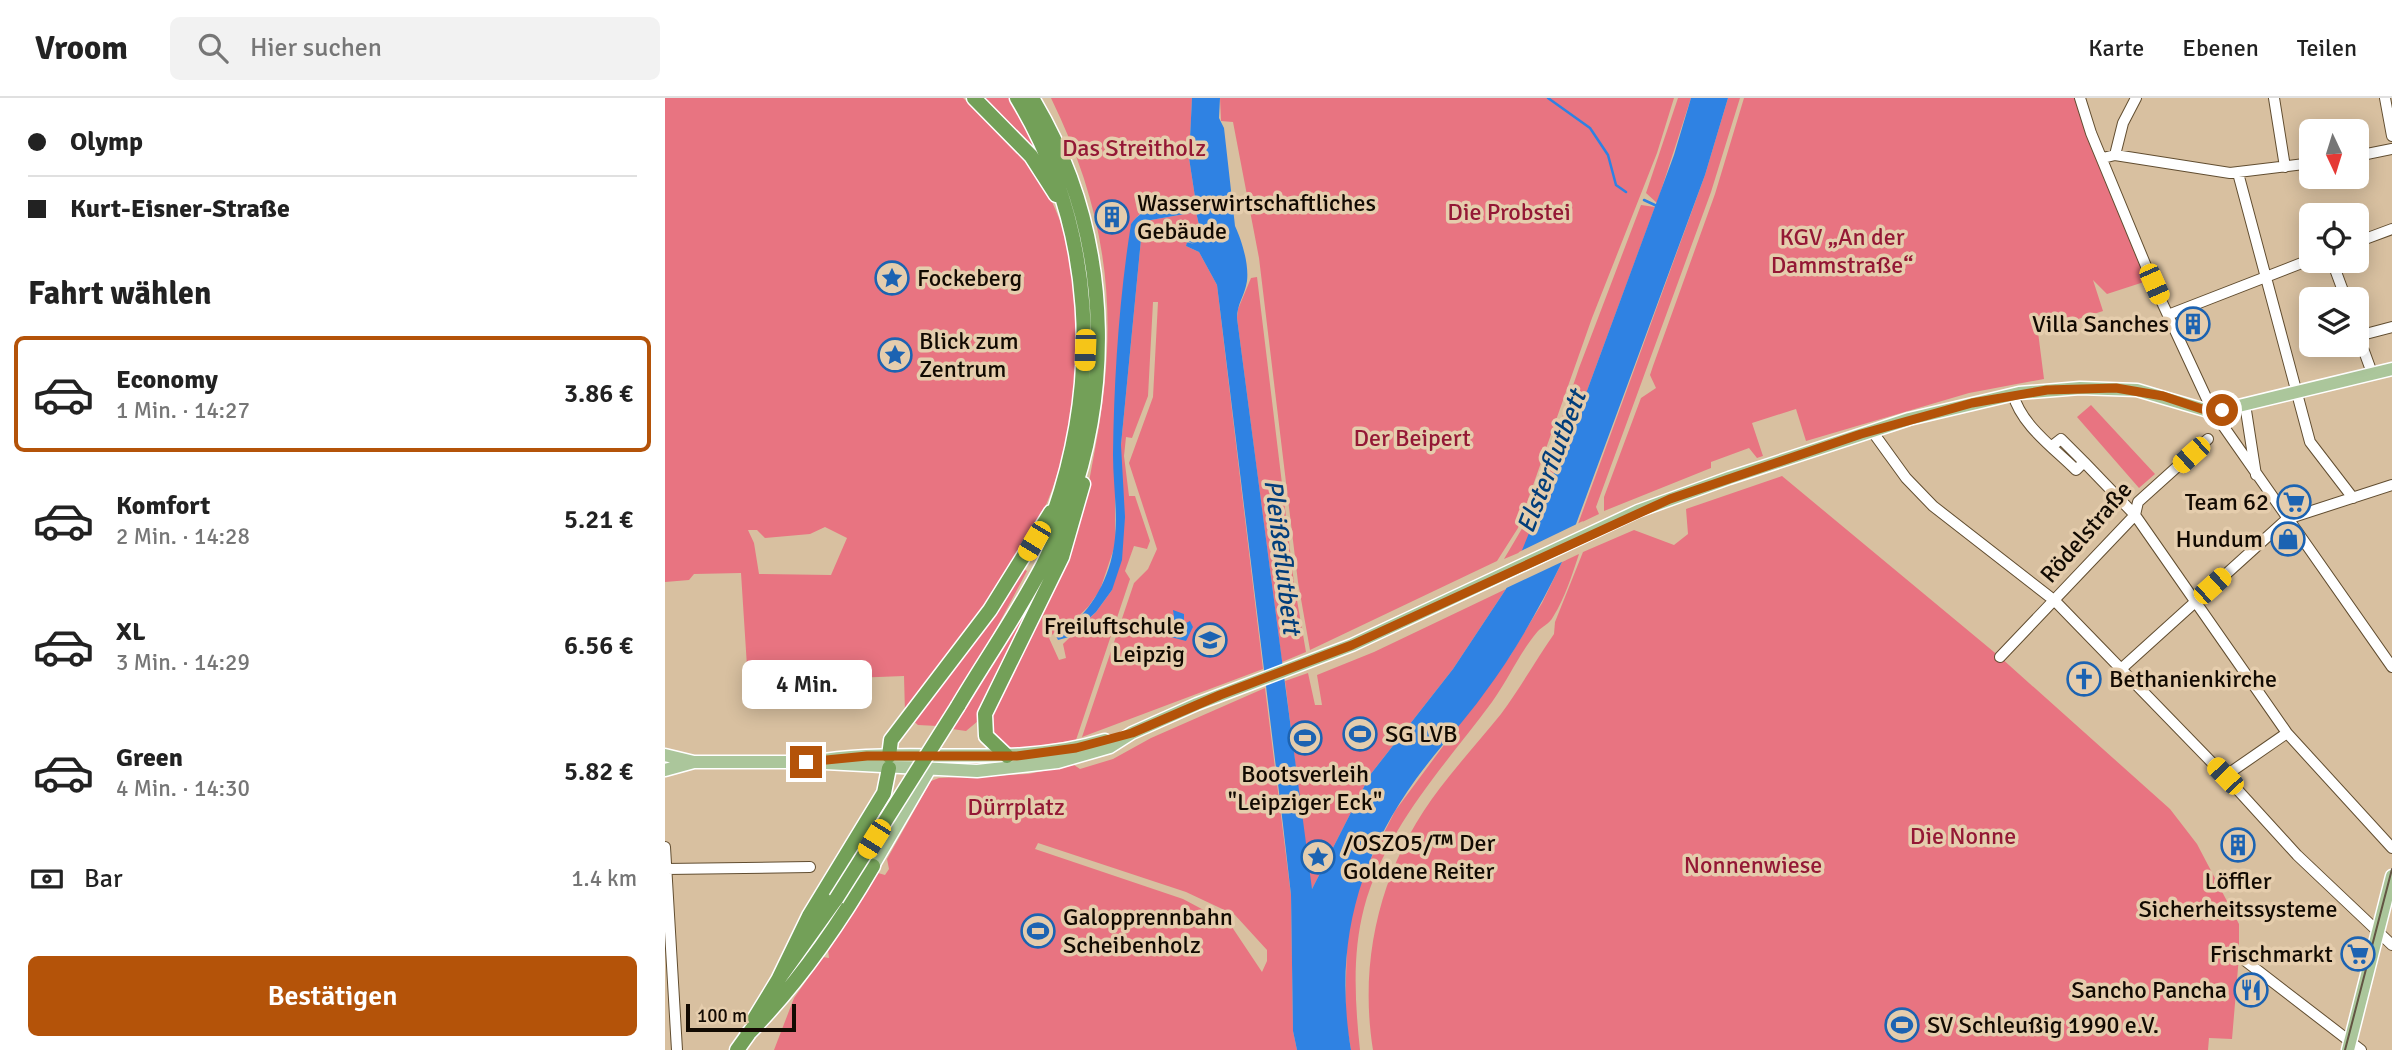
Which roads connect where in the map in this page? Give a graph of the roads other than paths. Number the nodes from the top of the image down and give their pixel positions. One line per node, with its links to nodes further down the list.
1 (974, 98): 16 (highway)
2 (1017, 98): 16 (highway)
3 (1035, 98): 32 (highway)
4 (2080, 98): 12 (street)
5 (2136, 98): 11 (street)
6 (2274, 98): 14 (street)
7 (2385, 98): 8 (street)
8 (2392, 136)
9 (2392, 149): 10 (street)
10 (2369, 154)
11 (2115, 155): 12 (street); 15 (street)
12 (2103, 158): 21 (street)
13 (2299, 165): 14 (street)
14 (2285, 167): 15 (street)
15 (2238, 173): 20 (street)
16 (1070, 219): 36 (highway)
17 (2392, 229): 18 (street)
18 (2369, 238)
19 (2299, 265): 20 (street)
20 (2265, 277): 21 (street); 27 (street)
21 (2168, 315): 30 (street)
22 (2392, 327): 23 (street)
23 (2369, 332)
24 (2366, 357): 26 (street)
25 (2392, 369): 26 (main road)
26 (2372, 373): 27 (main road)
27 (2297, 390): 29 (main road); 37 (street)
28 (2013, 394): 30 (main road); 31 (main road); 38 (street)
29 (2245, 404): 30 (main road); 34 (street)
30 (2212, 410): 34 (street)
31 (1872, 431): 40 (street); 46 (main road)
32 (1089, 435): 42 (highway); 49 (highway)
33 (2208, 439): 38 (street, Rödelstraße)
34 (2256, 475): 39 (street)
35 (2392, 485): 37 (street)
36 (1060, 496): 42 (highway); 51 (highway)
37 (2353, 498): 39 (street)
38 (2135, 515): 40 (street, Rödelstraße); 41 (street)
39 (2287, 519): 41 (street); 44 (street)
40 (2055, 601): 43 (street, Rödelstraße); 45 (street)
41 (2193, 603): 45 (street); 47 (street)
42 (1007, 624): 63 (highway, bridge)
43 (2000, 657)
44 (2392, 667)
45 (2121, 669): 54 (street)
46 (1132, 733): 49 (main road); 53 (main road)
47 (2287, 733): 54 (street); 56 (street)
48 (665, 755): 50 (main road)
49 (1007, 756): 51 (main road)
50 (694, 762): 51 (main road); 52 (main road)
51 (889, 762): 53 (main road); 66 (highway)
52 (665, 770)
53 (929, 770): 57 (main road)
54 (2225, 776): 61 (street)
55 (665, 847): 59 (street)
56 (2392, 848)
57 (873, 866): 67 (highway)
58 (810, 867): 59 (street)
59 (666, 869): 62 (street)
60 (2392, 876): 61 (main road)
61 (2377, 933): 64 (street); 68 (main road)
62 (668, 938): 69 (street)
63 (809, 939): 66 (highway); 67 (highway)
64 (2392, 945)
65 (2239, 956): 68 (street)
66 (778, 980): 67 (highway)
67 (747, 1035): 70 (highway)
68 (2349, 1045): 71 (street)
69 (677, 1050)
70 (737, 1050)
71 (2361, 1050)

